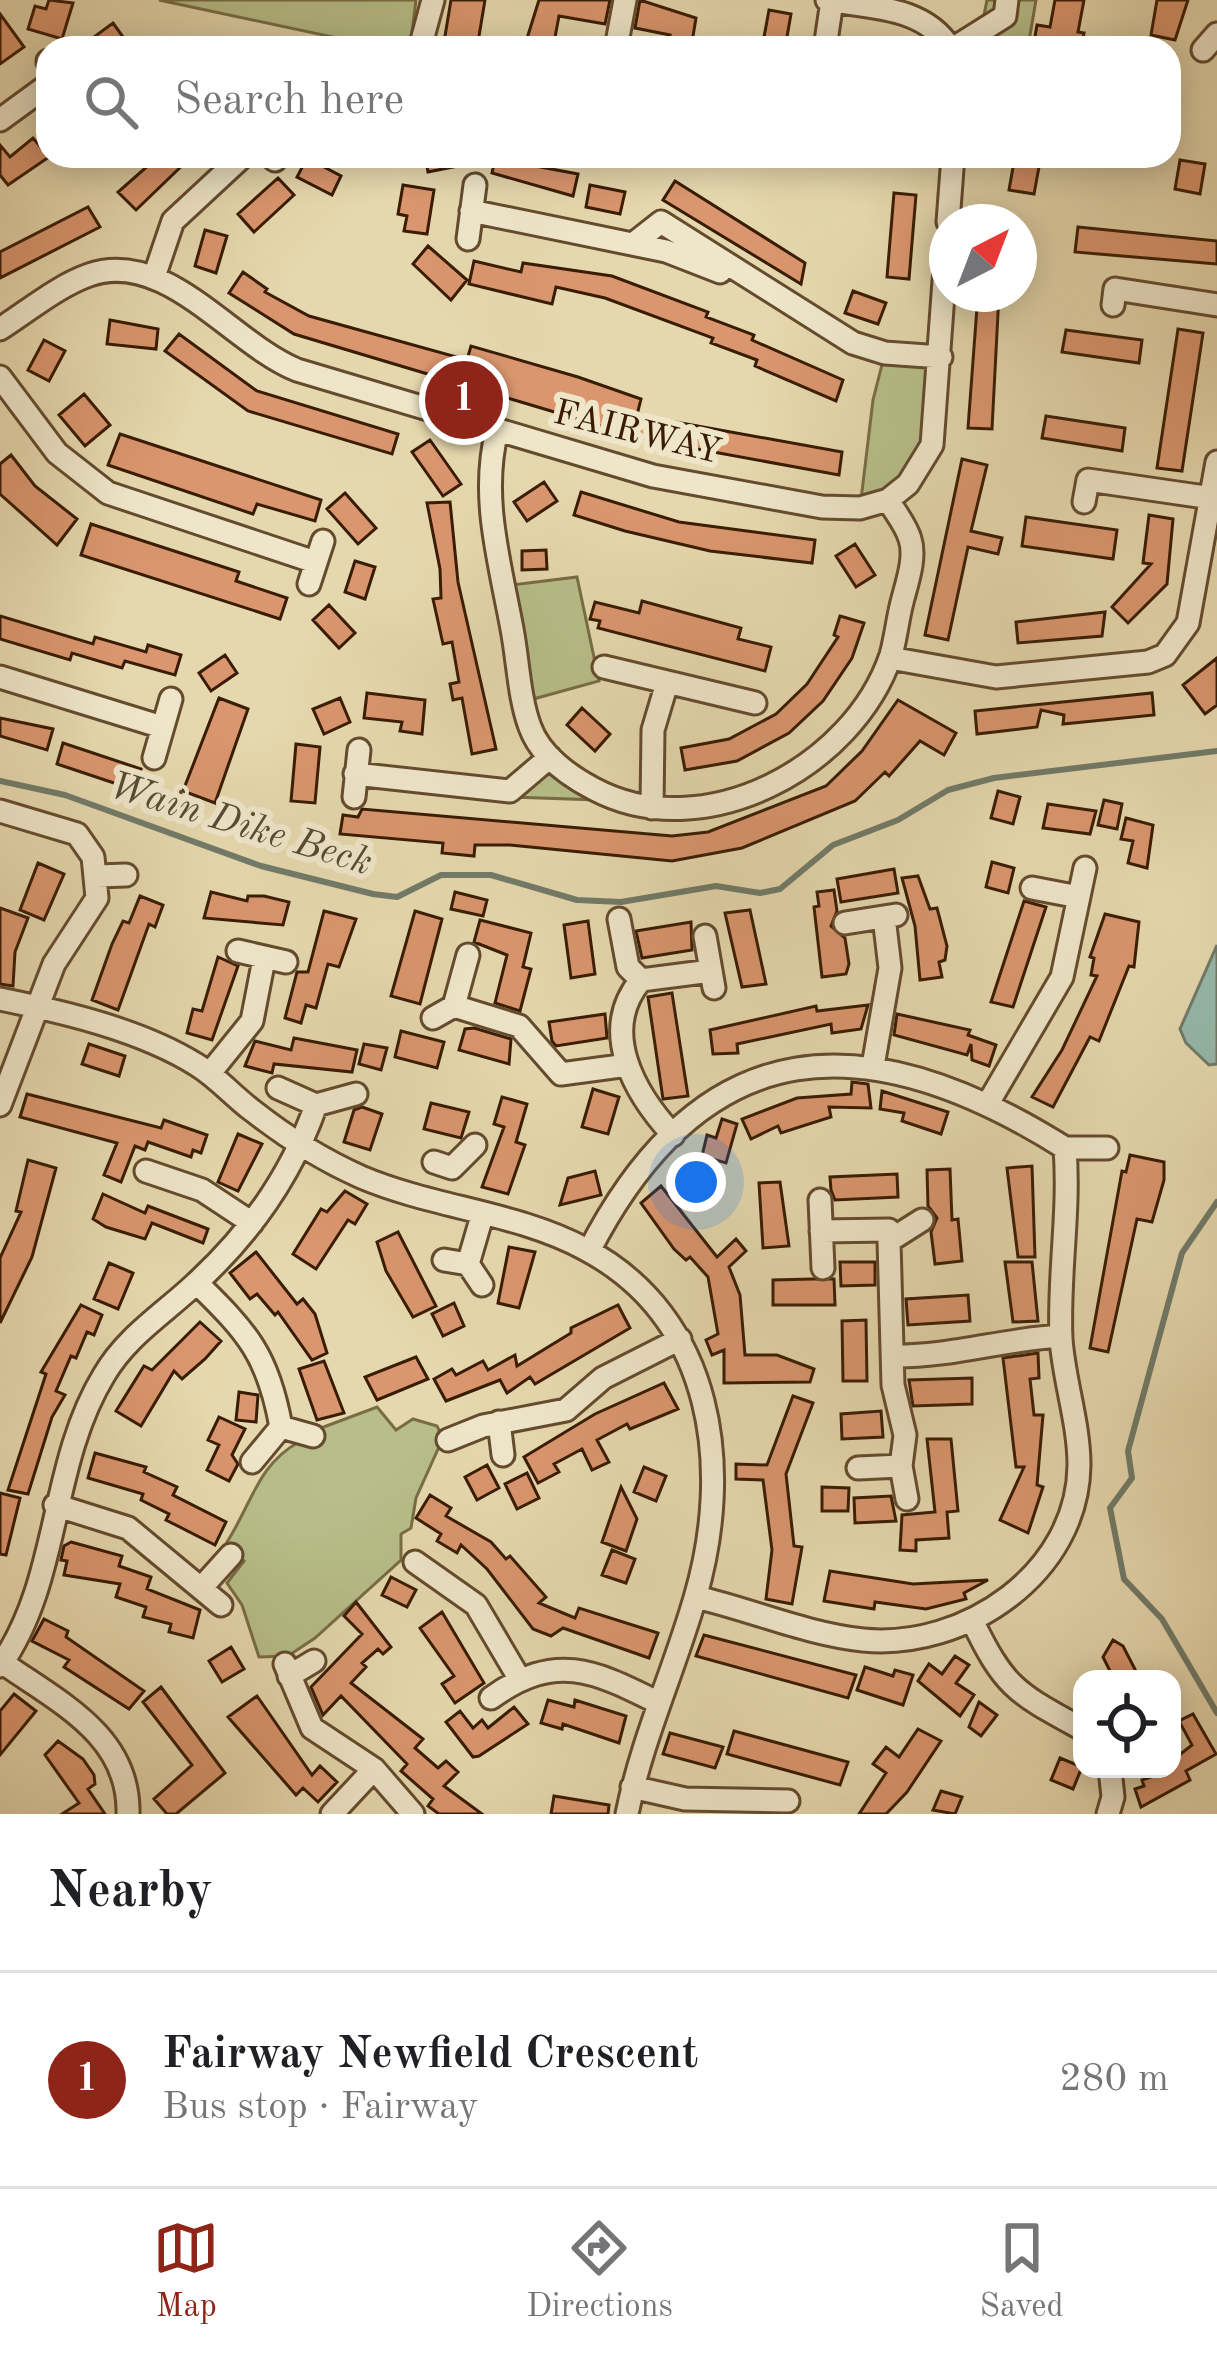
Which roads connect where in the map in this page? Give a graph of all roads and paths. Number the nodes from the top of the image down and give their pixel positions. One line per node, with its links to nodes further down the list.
1 (433, 0): 5 (street)
2 (625, 0): 6 (street)
3 (829, 0): 7 (street); 8 (street)
4 (1007, 0): 9 (street)
5 (423, 36)
6 (618, 36)
7 (826, 36)
8 (941, 36)
9 (972, 36)
10 (36, 94): 11 (street)
11 (0, 121)
12 (230, 168): 18 (street)
13 (951, 168): 15 (street)
14 (476, 185): 16 (street)
15 (949, 204)
16 (471, 211): 17 (street); 23 (street)
17 (468, 238)
18 (154, 277): 22 (street); 25 (street, FAIRWAY)
19 (1113, 305): 20 (street)
20 (1217, 305)
21 (943, 312): 23 (street)
22 (0, 328)
23 (941, 357): 28 (street)
24 (0, 377): 30 (street)
25 (496, 431): 28 (street, FAIRWAY); 39 (street)
26 (1217, 462): 27 (street)
27 (1212, 498): 29 (street); 31 (street)
28 (888, 500): 31 (street)
29 (1084, 502)
30 (316, 562)
31 (890, 658): 41 (street)
32 (604, 667): 34 (street)
33 (0, 677): 37 (street)
34 (667, 682): 36 (street); 41 (street)
35 (171, 699): 37 (street)
36 (755, 704)
37 (163, 728): 40 (street)
38 (359, 750): 39 (street)
39 (550, 757): 41 (street)
40 (154, 758)
41 (652, 808)
42 (0, 811): 45 (street)
43 (1085, 868): 47 (street)
44 (126, 875): 45 (street)
45 (97, 876): 55 (street)
46 (1032, 888): 47 (street)
47 (1079, 897): 63 (street)
48 (619, 919): 53 (street)
49 (845, 923): 57 (street)
50 (705, 936): 53 (street)
51 (238, 951): 58 (street)
52 (468, 955): 56 (street)
53 (641, 980): 56 (street)
54 (0, 999): 55 (street)
55 (38, 1007): 58 (street); 61 (street)
56 (628, 1064): 64 (street)
57 (873, 1066): 63 (street); 64 (street)
58 (210, 1073): 66 (street)
59 (278, 1088): 62 (street)
60 (356, 1094): 62 (street)
61 (0, 1105)
62 (316, 1105): 66 (street)
63 (987, 1105): 67 (street)
64 (673, 1135): 77 (street)
65 (475, 1144): 71 (street)
66 (302, 1146): 71 (street); 74 (street)
67 (1065, 1148): 68 (street); 83 (street)
68 (1107, 1148)
69 (146, 1171): 74 (street)
70 (820, 1200): 75 (street)
71 (442, 1204): 72 (street)
72 (482, 1216): 77 (street); 79 (street)
73 (922, 1220): 76 (street)
74 (252, 1223): 81 (street)
75 (821, 1231): 76 (street); 80 (street)
76 (889, 1241): 85 (street)
77 (589, 1251): 84 (street)
78 (444, 1260): 79 (street)
79 (468, 1264): 82 (street)
80 (823, 1268)
81 (197, 1283): 87 (street); 95 (street)
82 (482, 1285)
83 (1061, 1336): 85 (street); 103 (street)
84 (680, 1339): 86 (street); 100 (street)
85 (893, 1357): 92 (street)
86 (499, 1422): 89 (street); 90 (street)
87 (281, 1427): 88 (street); 91 (street)
88 (313, 1436)
89 (448, 1440)
90 (503, 1456)
91 (252, 1462)
92 (902, 1466): 93 (street); 94 (street)
93 (858, 1468)
94 (907, 1499)
95 (55, 1505): 98 (street); 105 (street)
96 (230, 1555): 98 (street)
97 (415, 1562): 99 (street)
98 (203, 1586): 101 (street)
99 (445, 1588): 102 (street); 106 (street)
100 (696, 1598): 103 (street); 108 (street)
101 (221, 1605)
102 (428, 1606)
103 (972, 1620): 109 (street)
104 (314, 1661): 110 (street)
105 (1, 1664): 115 (street)
106 (519, 1678): 107 (street); 108 (street)
107 (491, 1697)
108 (657, 1702): 112 (street)
109 (1073, 1726)
110 (374, 1769): 116 (street); 117 (street)
111 (1111, 1778): 119 (street)
112 (632, 1787): 114 (street); 118 (street)
113 (788, 1801): 114 (street)
114 (755, 1809)
115 (128, 1814)
116 (332, 1814)
117 (413, 1814)
118 (627, 1814)
119 (1108, 1814)

